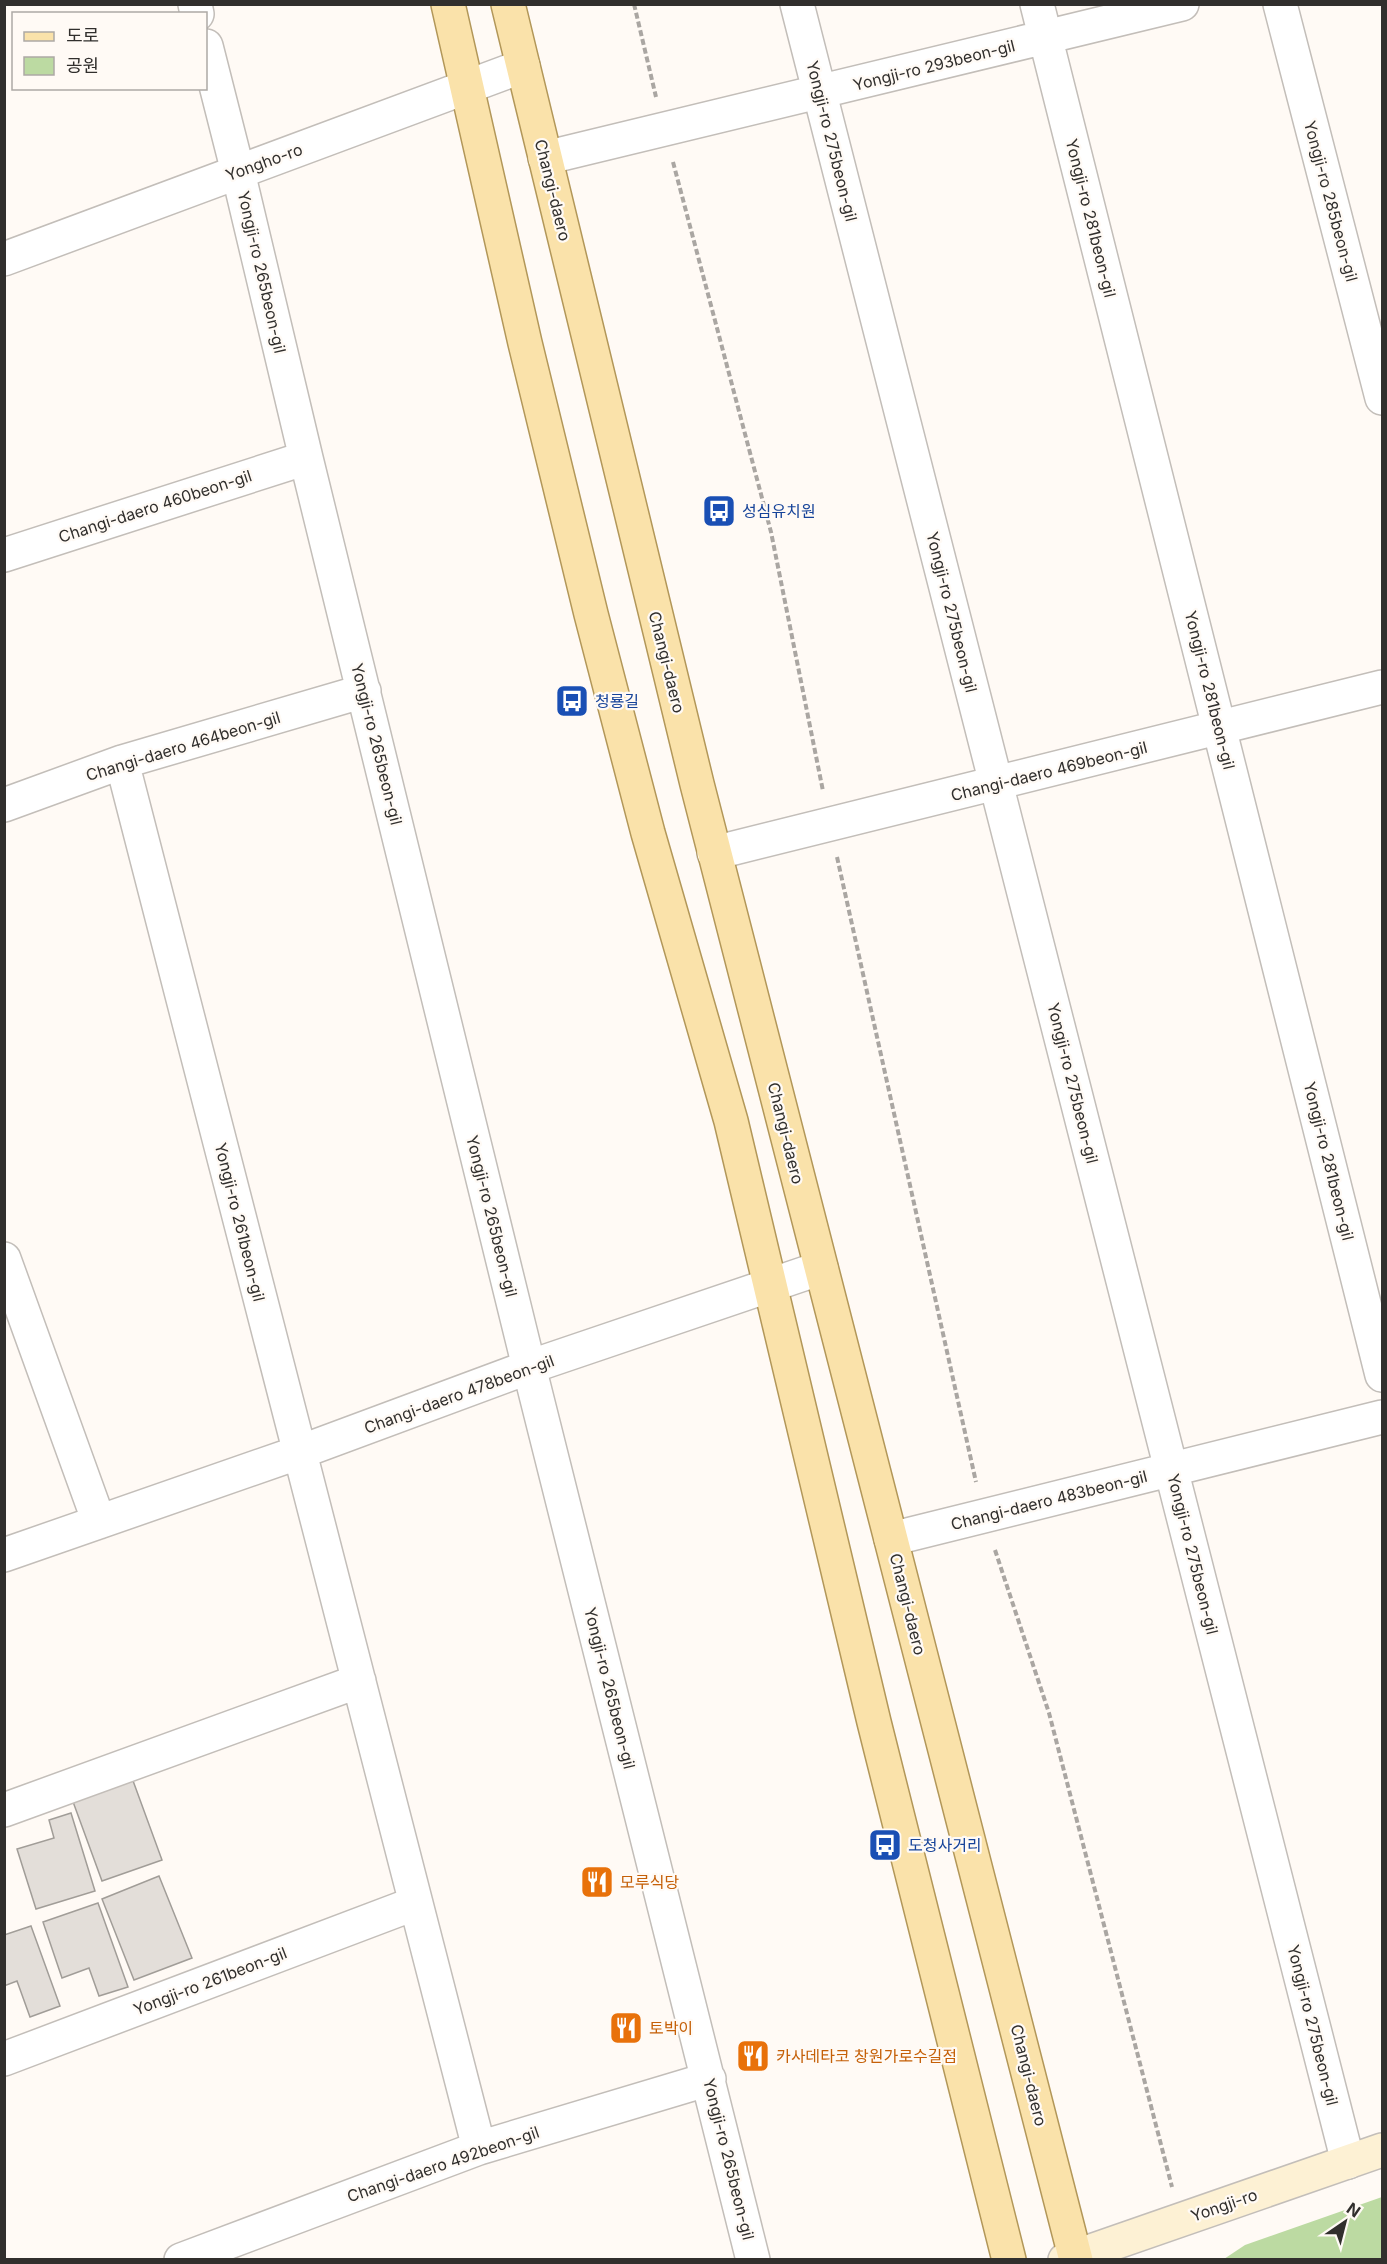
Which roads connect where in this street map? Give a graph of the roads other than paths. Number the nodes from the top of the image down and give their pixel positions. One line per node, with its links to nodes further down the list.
1 (448, 4): 10 (main road)
2 (508, 4): 9 (main road, Changi-daero)
3 (797, 4): 11 (street, Yongji-ro 275beon-gil)
4 (1037, 4): 7 (street, Yongji-ro 281beon-gil)
5 (1182, 4): 7 (street, Yongji-ro 293beon-gil)
6 (1280, 4): 15 (street, Yongji-ro 285beon-gil)
7 (1046, 38): 11 (street, Yongji-ro 293beon-gil); 20 (street, Yongji-ro 281beon-gil)
8 (207, 50): 13 (street, Yongji-ro 265beon-gil)
9 (523, 66): 10 (street, Yongho-ro); 12 (main road, Changi-daero)
10 (468, 87): 13 (street, Yongho-ro); 27 (main road)
11 (819, 93): 12 (street, Yongji-ro 293beon-gil); 22 (street, Yongji-ro 275beon-gil)
12 (545, 158): 24 (main road, Changi-daero)
13 (238, 172): 14 (street, Yongho-ro); 16 (street, Yongji-ro 265beon-gil)
14 (4, 259)
15 (1383, 398)
16 (306, 458): 17 (street, Changi-daero 460beon-gil); 19 (street, Yongji-ro 265beon-gil)
17 (4, 555)
18 (1383, 687): 20 (street, Changi-daero 469beon-gil)
19 (364, 691): 21 (street, Changi-daero 464beon-gil); 28 (street, Yongji-ro 265beon-gil)
20 (1220, 728): 22 (street, Changi-daero 469beon-gil); 29 (street, Yongji-ro 281beon-gil)
21 (122, 762): 23 (street, Changi-daero 464beon-gil); 31 (street, Yongji-ro 261beon-gil)
22 (996, 784): 24 (street, Changi-daero 469beon-gil); 32 (street, Yongji-ro 275beon-gil)
23 (4, 806)
24 (714, 853): 26 (main road, Changi-daero)
25 (4, 1259): 33 (street)
26 (821, 1268): 27 (street, Changi-daero 478beon-gil); 34 (main road, Changi-daero)
27 (770, 1285): 28 (street, Changi-daero 478beon-gil); 47 (main road)
28 (529, 1368): 31 (street, Changi-daero 478beon-gil); 40 (street, Yongji-ro 265beon-gil)
29 (1383, 1375)
30 (1383, 1417): 32 (street, Changi-daero 483beon-gil)
31 (300, 1452): 33 (street, Changi-daero 478beon-gil); 36 (street, Yongji-ro 261beon-gil)
32 (1171, 1469): 34 (street, Changi-daero 483beon-gil); 43 (street, Yongji-ro 275beon-gil)
33 (99, 1522): 35 (street, Changi-daero 478beon-gil)
34 (891, 1539): 44 (main road, Changi-daero)
35 (4, 1556)
36 (359, 1681): 37 (street); 38 (street, Yongji-ro 261beon-gil)
37 (4, 1810)
38 (416, 1903): 39 (street, Yongji-ro 261beon-gil); 41 (street, Yongji-ro 261beon-gil)
39 (4, 2059)
40 (709, 2079): 41 (street, Changi-daero 492beon-gil); 46 (street, Yongji-ro 265beon-gil)
41 (479, 2148): 45 (street, Changi-daero 492beon-gil)
42 (1383, 2150): 43 (main road, Yongji-ro)
43 (1348, 2162): 44 (main road, Yongji-ro)
44 (1072, 2258)
45 (181, 2259)
46 (753, 2259)
47 (1009, 2259)

